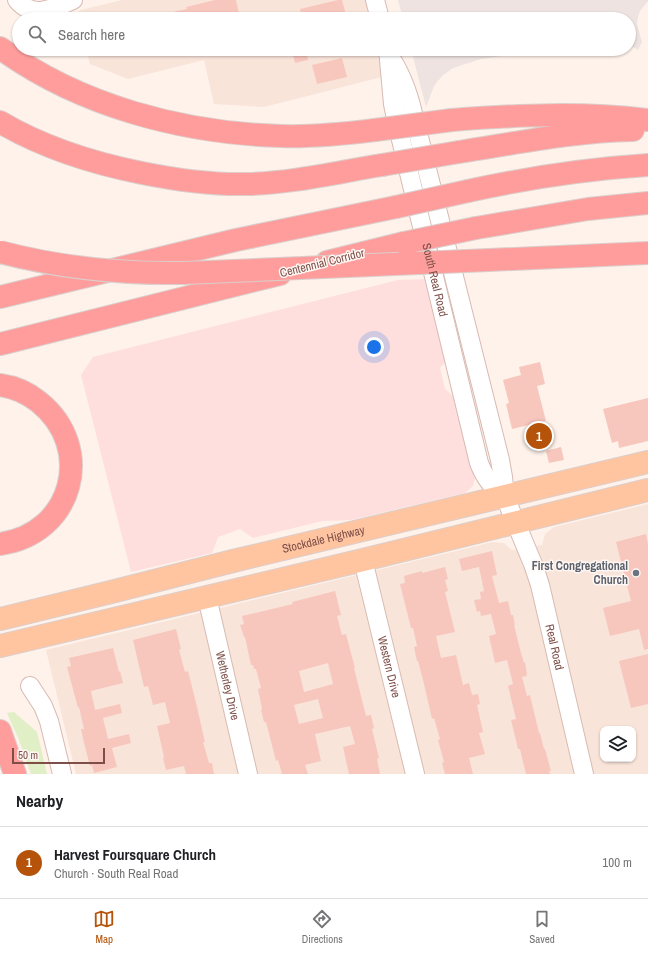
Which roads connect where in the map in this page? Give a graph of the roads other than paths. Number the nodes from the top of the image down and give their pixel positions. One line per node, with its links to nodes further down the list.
1 (17, 0): 2 (street)
2 (73, 0)
3 (375, 0): 4 (street)
4 (378, 12)
5 (0, 48): 7 (highway, bridge)
6 (12, 56): 9 (highway, bridge)
7 (12, 56)
8 (388, 56): 21 (street, South Real Road)
9 (648, 120)
10 (0, 122): 11 (highway, bridge)
11 (648, 130)
12 (648, 165): 16 (highway, bridge)
13 (648, 203): 17 (highway, Centennial Corridor, bridge)
14 (0, 252): 15 (highway, bridge)
15 (648, 253)
16 (0, 297)
17 (0, 344)
18 (0, 385): 23 (highway)
19 (648, 462): 21 (main road, Stockdale Highway)
20 (647, 490): 22 (main road)
21 (505, 497): 22 (street, South Real Road); 25 (main road, Stockdale Highway)
22 (515, 522): 24 (main road); 36 (street, Real Road)
23 (0, 544)
24 (363, 560): 26 (main road); 35 (street, Western Drive)
25 (233, 561): 27 (main road); 28 (main road, Stockdale Highway)
26 (207, 597): 27 (main road); 34 (street, Wetherley Drive)
27 (118, 618): 29 (main road)
28 (0, 619)
29 (0, 646)
30 (30, 686): 33 (street)
31 (0, 731): 32 (highway)
32 (16, 774)
33 (62, 774)
34 (248, 774)
35 (415, 774)
36 (584, 774)

